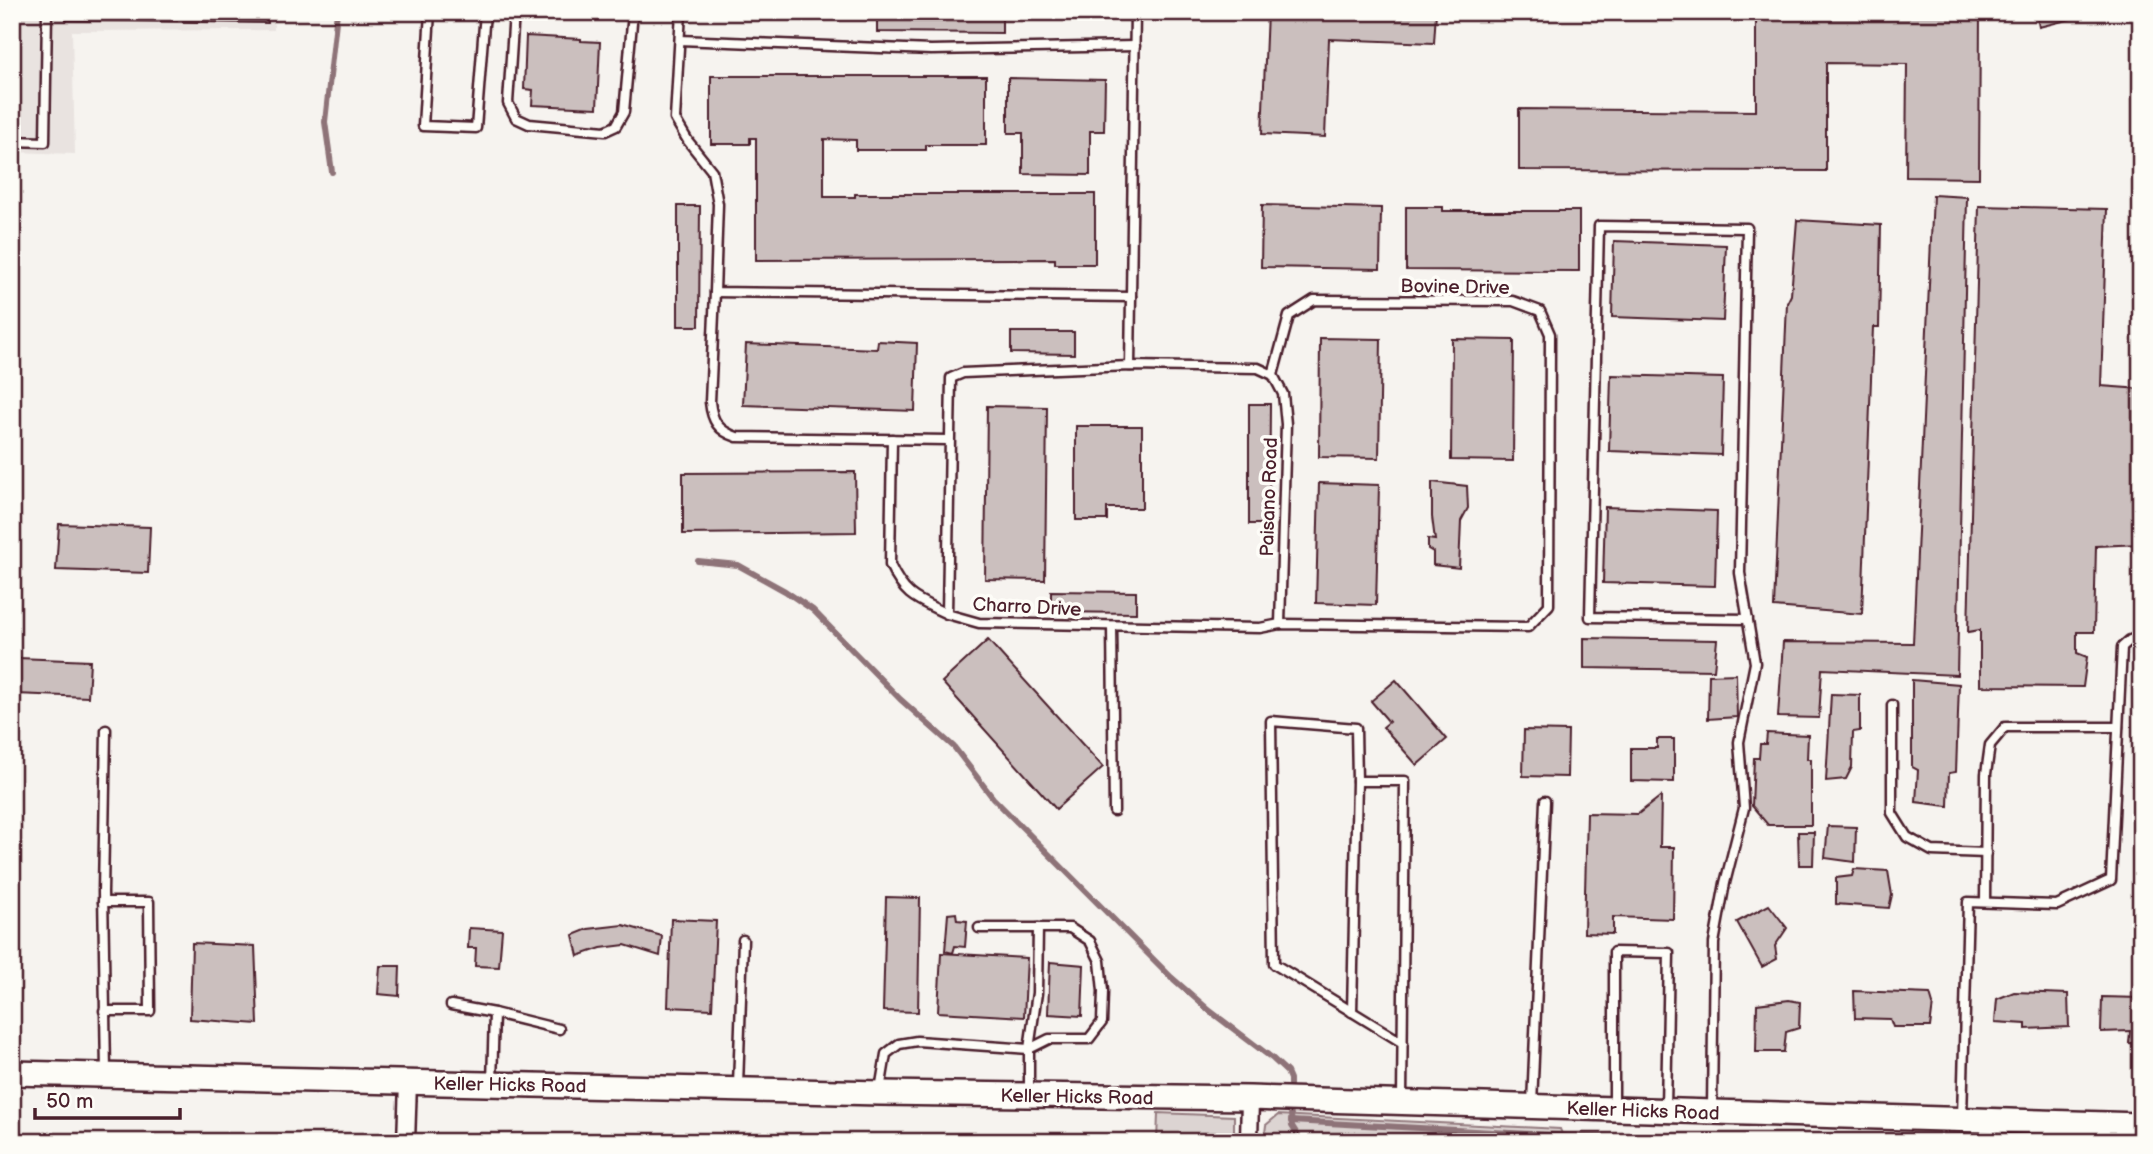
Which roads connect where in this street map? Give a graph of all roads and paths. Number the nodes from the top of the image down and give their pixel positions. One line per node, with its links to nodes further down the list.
1 (47, 12): 10 (lane)
2 (430, 12): 3 (lane)
3 (485, 12)
4 (514, 12): 5 (lane)
5 (633, 12)
6 (681, 12): 8 (lane)
7 (1135, 12): 9 (lane)
8 (680, 40): 9 (lane); 11 (lane)
9 (1135, 46): 12 (lane)
10 (12, 141)
11 (715, 292): 12 (lane); 15 (lane)
12 (1131, 297): 13 (lane)
13 (1130, 366): 14 (lane); 16 (lane)
14 (1273, 375): 19 (lane, Paisano Road); 19 (lane, Bovine Drive)
15 (892, 439): 16 (lane); 17 (lane)
16 (948, 440): 17 (lane, Charro Drive)
17 (947, 614): 20 (lane, Charro Drive)
18 (1748, 619): 18 (lane); 53 (lane)
19 (1280, 624): 20 (lane, Charro Drive)
20 (1112, 626): 27 (lane)
21 (2141, 636): 23 (lane)
22 (1892, 705): 28 (lane)
23 (2118, 727): 28 (lane); 30 (lane)
24 (106, 730): 29 (lane)
25 (1357, 780): 36 (lane); 36 (lane); 39 (lane)
26 (1545, 801): 50 (lane)
27 (1114, 811)
28 (1986, 853): 30 (lane)
29 (103, 902): 35 (lane); 35 (lane)
30 (1985, 902): 54 (lane)
31 (979, 928): 32 (lane)
32 (1038, 928): 40 (lane); 40 (lane)
33 (743, 940): 45 (lane)
34 (452, 1005): 37 (lane)
35 (104, 1011): 42 (lane)
36 (1352, 1012): 39 (lane)
37 (494, 1013): 38 (lane); 44 (lane)
38 (559, 1029)
39 (1403, 1043): 49 (lane)
40 (1029, 1049): 46 (lane); 47 (lane)
41 (12, 1073): 42 (street, Keller Hicks Road)
42 (106, 1075): 43 (street, Keller Hicks Road)
43 (408, 1082): 44 (street, Keller Hicks Road); 57 (street)
44 (492, 1083): 45 (street, Keller Hicks Road)
45 (738, 1089): 46 (street, Keller Hicks Road)
46 (880, 1093): 47 (street, Keller Hicks Road)
47 (1029, 1095): 48 (street, Keller Hicks Road)
48 (1250, 1098): 49 (street, Keller Hicks Road); 58 (street)
49 (1402, 1103): 50 (street, Keller Hicks Road)
50 (1532, 1107): 51 (street, Keller Hicks Road)
51 (1614, 1109): 52 (street, Keller Hicks Road); 52 (lane)
52 (1666, 1111): 53 (street, Keller Hicks Road)
53 (1712, 1112): 54 (street, Keller Hicks Road)
54 (1962, 1119): 56 (street, Keller Hicks Road)
55 (2141, 1125): 56 (street, Keller Hicks Road)
56 (2066, 1132)
57 (406, 1142)
58 (1249, 1142)

